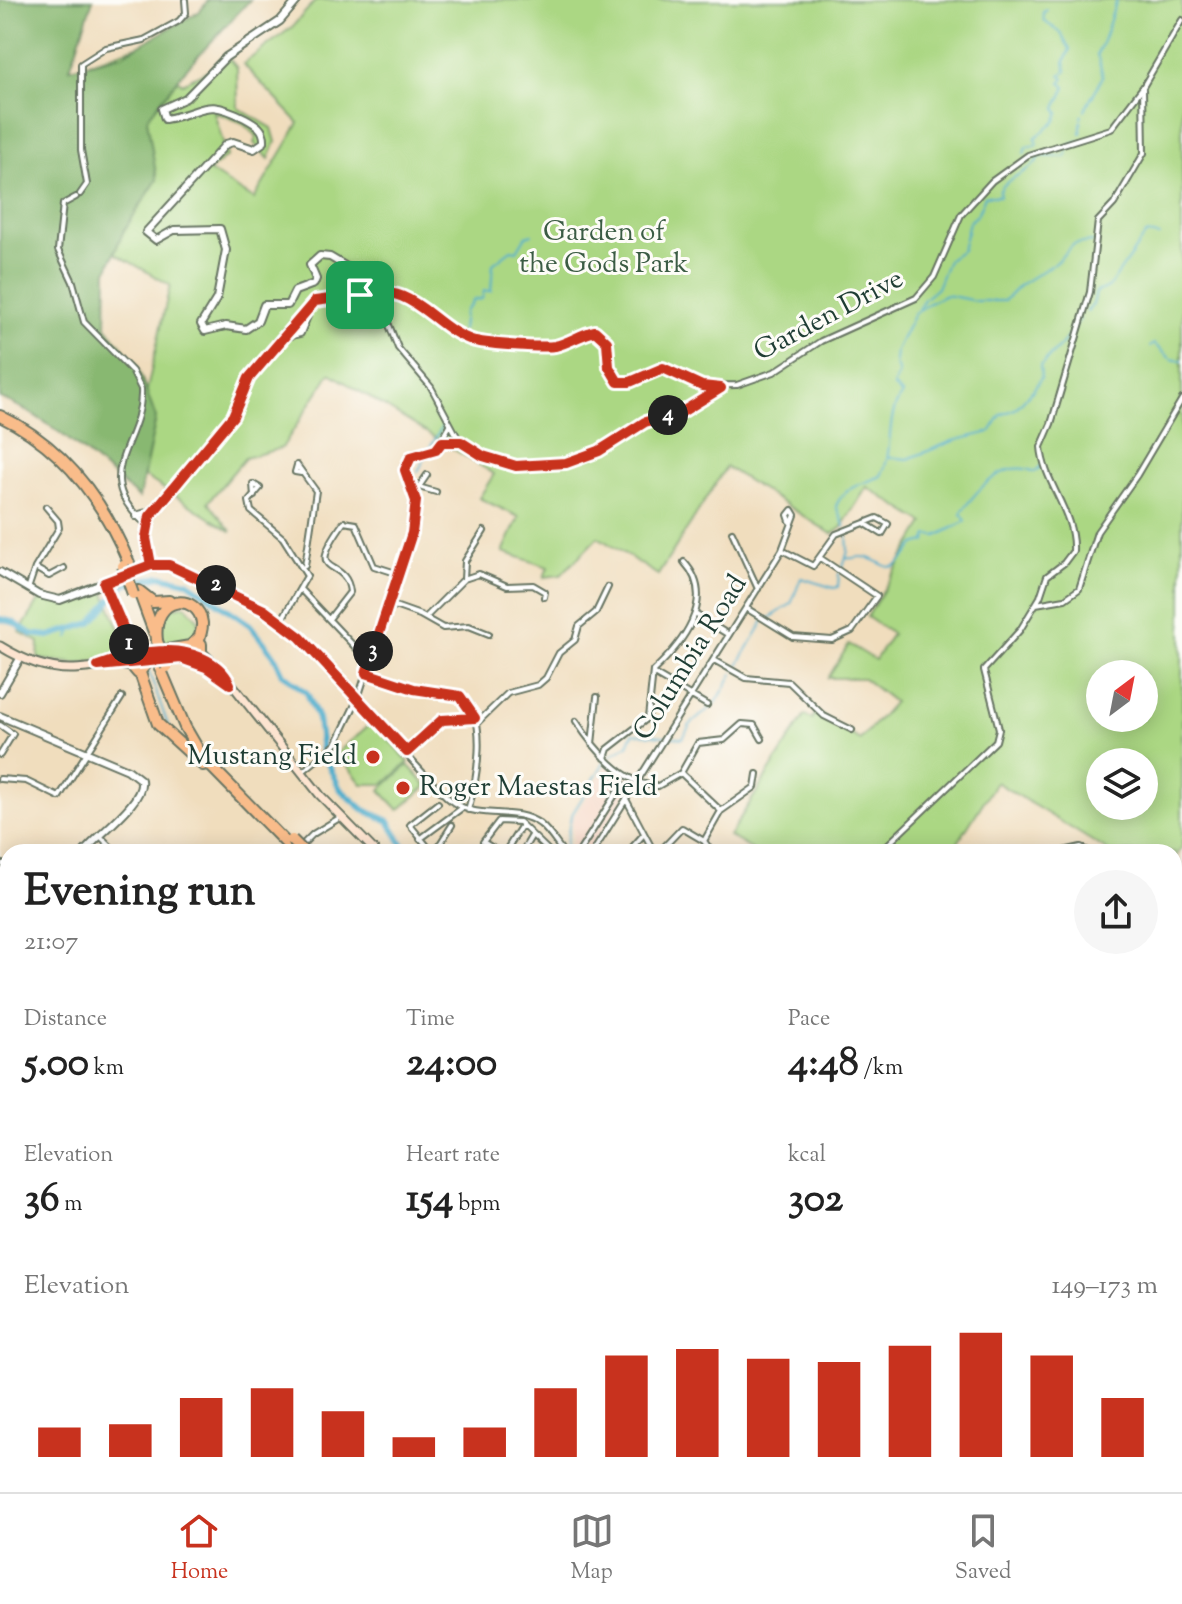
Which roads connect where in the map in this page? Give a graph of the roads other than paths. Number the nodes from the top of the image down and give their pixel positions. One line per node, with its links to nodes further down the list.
1 (185, 0): 26 (street)
2 (298, 0): 8 (street)
3 (1182, 20): 4 (street, Garden Drive)
4 (1143, 87): 5 (street, Garden Drive); 6 (street)
5 (1128, 105): 6 (street); 11 (street, Garden Drive)
6 (1143, 105): 47 (street)
7 (388, 292): 8 (street); 9 (street); 10 (street, Garden Drive)
8 (361, 295): 9 (street); 25 (street)
9 (380, 302): 15 (street)
10 (702, 386): 11 (street, Garden Drive); 12 (street)
11 (721, 388): 12 (street)
12 (704, 396): 17 (street)
13 (1182, 399): 50 (street)
14 (0, 419): 48 (highway, bridge)
15 (451, 424): 16 (street); 17 (street)
16 (442, 442): 17 (street); 22 (street)
17 (461, 442)
18 (301, 473): 38 (street)
19 (427, 475): 20 (street)
20 (419, 489): 21 (street); 22 (street)
21 (436, 492)
22 (414, 494): 40 (street)
23 (254, 496): 38 (street)
24 (46, 507): 36 (street)
25 (156, 507): 26 (street); 29 (street)
26 (136, 516): 29 (street)
27 (790, 521): 32 (street, Columbia Road)
28 (866, 524): 28 (street); 33 (street)
29 (147, 525): 35 (street)
30 (484, 531): 41 (street)
31 (732, 532): 45 (street)
32 (782, 550): 33 (street); 45 (street, Columbia Road)
33 (820, 558): 53 (street)
34 (684, 562): 54 (street)
35 (151, 565): 42 (street); 57 (street)
36 (35, 568): 37 (street); 44 (street)
37 (64, 568)
38 (304, 569): 46 (street)
39 (0, 572): 44 (street)
40 (399, 574): 51 (street); 56 (street)
41 (464, 579): 49 (street); 55 (street)
42 (104, 583): 44 (street); 62 (street)
43 (608, 587): 84 (street)
44 (28, 589)
45 (758, 589): 53 (street, Columbia Road)
46 (301, 590): 56 (street); 57 (street)
47 (1042, 590): 50 (street); 52 (street)
48 (136, 593): 60 (highway); 61 (highway)
49 (544, 597)
50 (1050, 600): 52 (street)
51 (389, 604): 55 (street); 70 (street)
52 (1036, 604): 133 (street)
53 (746, 608): 59 (street, Columbia Road)
54 (695, 614): 59 (street); 74 (street)
55 (426, 617): 58 (street)
56 (329, 619): 70 (street)
57 (281, 621): 82 (street)
58 (489, 634)
59 (729, 635): 67 (street, Columbia Road)
60 (154, 641): 61 (highway); 72 (highway, bridge)
61 (200, 641): 64 (highway); 66 (highway); 71 (highway)
62 (128, 643): 68 (main road); 69 (main road)
63 (0, 646): 65 (main road)
64 (167, 650): 66 (main road); 69 (main road)
65 (21, 657): 68 (main road); 77 (street); 78 (street)
66 (194, 657): 69 (main road); 71 (main road); 76 (main road)
67 (714, 660): 79 (street, Columbia Road); 87 (street)
68 (122, 661): 69 (main road); 69 (highway)
69 (140, 662): 75 (highway); 102 (highway)
70 (369, 662): 73 (street)
71 (213, 665): 76 (main road)
72 (164, 667): 75 (highway); 116 (highway)
73 (366, 673): 82 (street); 84 (street)
74 (653, 674): 79 (street); 93 (street)
75 (166, 682): 102 (highway)
76 (230, 684): 94 (main road)
77 (0, 686)
78 (0, 693)
79 (691, 696): 83 (street); 98 (street, Columbia Road)
80 (122, 697): 91 (street)
81 (597, 697): 89 (street)
82 (358, 698): 90 (street); 94 (street)
83 (707, 705)
84 (476, 720): 90 (street); 104 (street)
85 (0, 721): 91 (street); 92 (street)
86 (576, 721): 89 (street)
87 (852, 730)
88 (762, 739): 95 (street)
89 (592, 744): 93 (street)
90 (407, 752): 103 (street)
91 (86, 753): 97 (street); 110 (street)
92 (0, 755)
93 (605, 758): 98 (street)
94 (302, 772): 106 (main road)
95 (681, 773): 98 (street); 105 (street)
96 (757, 774): 105 (street)
97 (0, 779)
98 (639, 780): 100 (street, Columbia Road)
99 (622, 784): 127 (street)
100 (626, 800): 109 (street); 128 (street, Columbia Road)
101 (438, 803): 112 (street)
102 (250, 808): 117 (highway)
103 (462, 808): 104 (street); 112 (street)
104 (468, 810): 126 (street)
105 (721, 811): 113 (street)
106 (341, 817): 118 (street); 119 (main road)
107 (452, 825): 121 (street)
108 (522, 825): 111 (street); 122 (street); 123 (street)
109 (644, 834): 129 (street); 130 (street)
110 (98, 835): 114 (street); 115 (street)
111 (532, 836): 124 (street); 125 (street)
112 (420, 839): 120 (street)
113 (704, 841): 131 (street); 132 (street)
114 (91, 844)
115 (108, 844)
116 (290, 844)
117 (290, 844)
118 (298, 844)
119 (368, 844)
120 (425, 844)
121 (439, 844)
122 (486, 844)
123 (510, 844)
124 (527, 844)
125 (542, 844)
126 (557, 844)
127 (584, 844)
128 (598, 844)
129 (635, 844)
130 (651, 844)
131 (665, 844)
132 (706, 844)
133 (888, 844)

